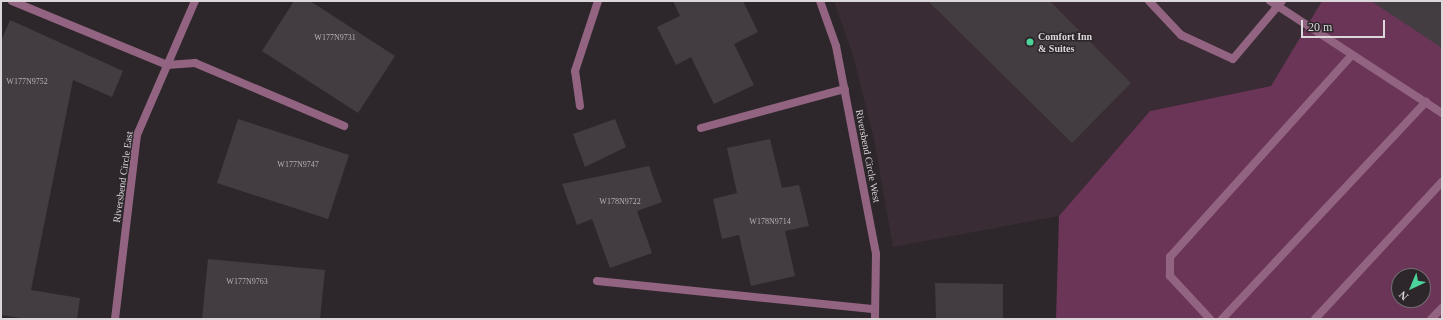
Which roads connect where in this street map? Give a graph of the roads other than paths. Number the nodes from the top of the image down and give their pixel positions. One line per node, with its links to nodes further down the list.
1 (12, 1): 9 (street)
2 (195, 1): 9 (street, Riversbend Circle East)
3 (598, 1): 12 (street)
4 (820, 1): 10 (street, Riversbend Circle West)
5 (1149, 1): 7 (street)
6 (1270, 1): 7 (street)
7 (1280, 4): 8 (street)
8 (1352, 55): 11 (street); 22 (street)
9 (167, 64): 14 (street); 20 (street, Riversbend Circle East)
10 (845, 88): 15 (street); 19 (street, Riversbend Circle West)
11 (1426, 102): 13 (street); 23 (street)
12 (580, 106)
13 (1442, 113)
14 (344, 126)
15 (701, 128)
16 (1442, 182): 24 (street)
17 (597, 281): 19 (street)
18 (1442, 308): 25 (street)
19 (875, 309): 21 (street, Riversbend Circle West)
20 (115, 319)
21 (875, 319)
22 (1210, 319)
23 (1222, 319)
24 (1315, 319)
25 (1432, 319)

